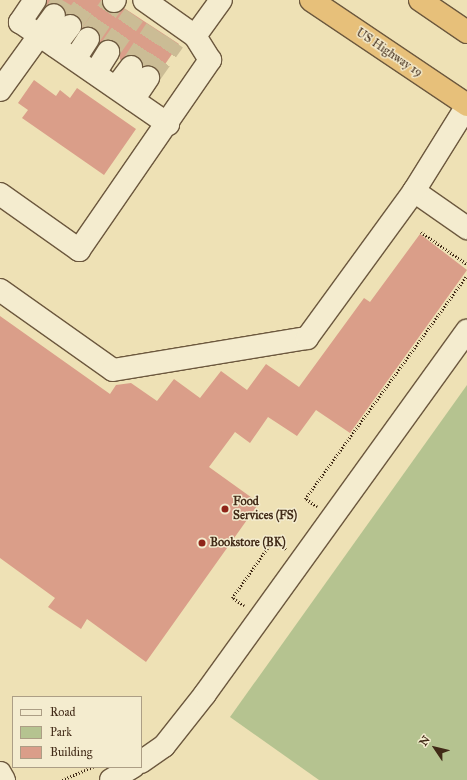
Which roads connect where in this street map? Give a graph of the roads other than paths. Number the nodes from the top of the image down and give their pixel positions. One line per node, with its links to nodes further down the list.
1 (35, 0): 10 (lane)
2 (221, 0): 7 (lane)
3 (311, 0): 17 (highway, US Highway 19)
4 (420, 0): 8 (highway)
5 (140, 5): 7 (lane)
6 (62, 20): 10 (lane)
7 (175, 30): 18 (lane)
8 (467, 32)
9 (88, 39): 12 (lane)
10 (47, 40): 12 (lane); 15 (lane)
11 (108, 52): 13 (lane)
12 (75, 59): 13 (lane)
13 (95, 73): 16 (lane)
14 (140, 73): 16 (lane)
15 (0, 90)
16 (125, 94): 18 (lane)
17 (467, 106): 19 (lane)
18 (168, 124): 20 (lane)
19 (414, 191): 21 (lane); 22 (lane)
20 (0, 194)
21 (467, 228)
22 (0, 290)
23 (467, 331): 24 (lane)
24 (142, 761)
25 (131, 768): 28 (lane)
26 (0, 773): 27 (lane)
27 (4, 780)
28 (111, 780)

